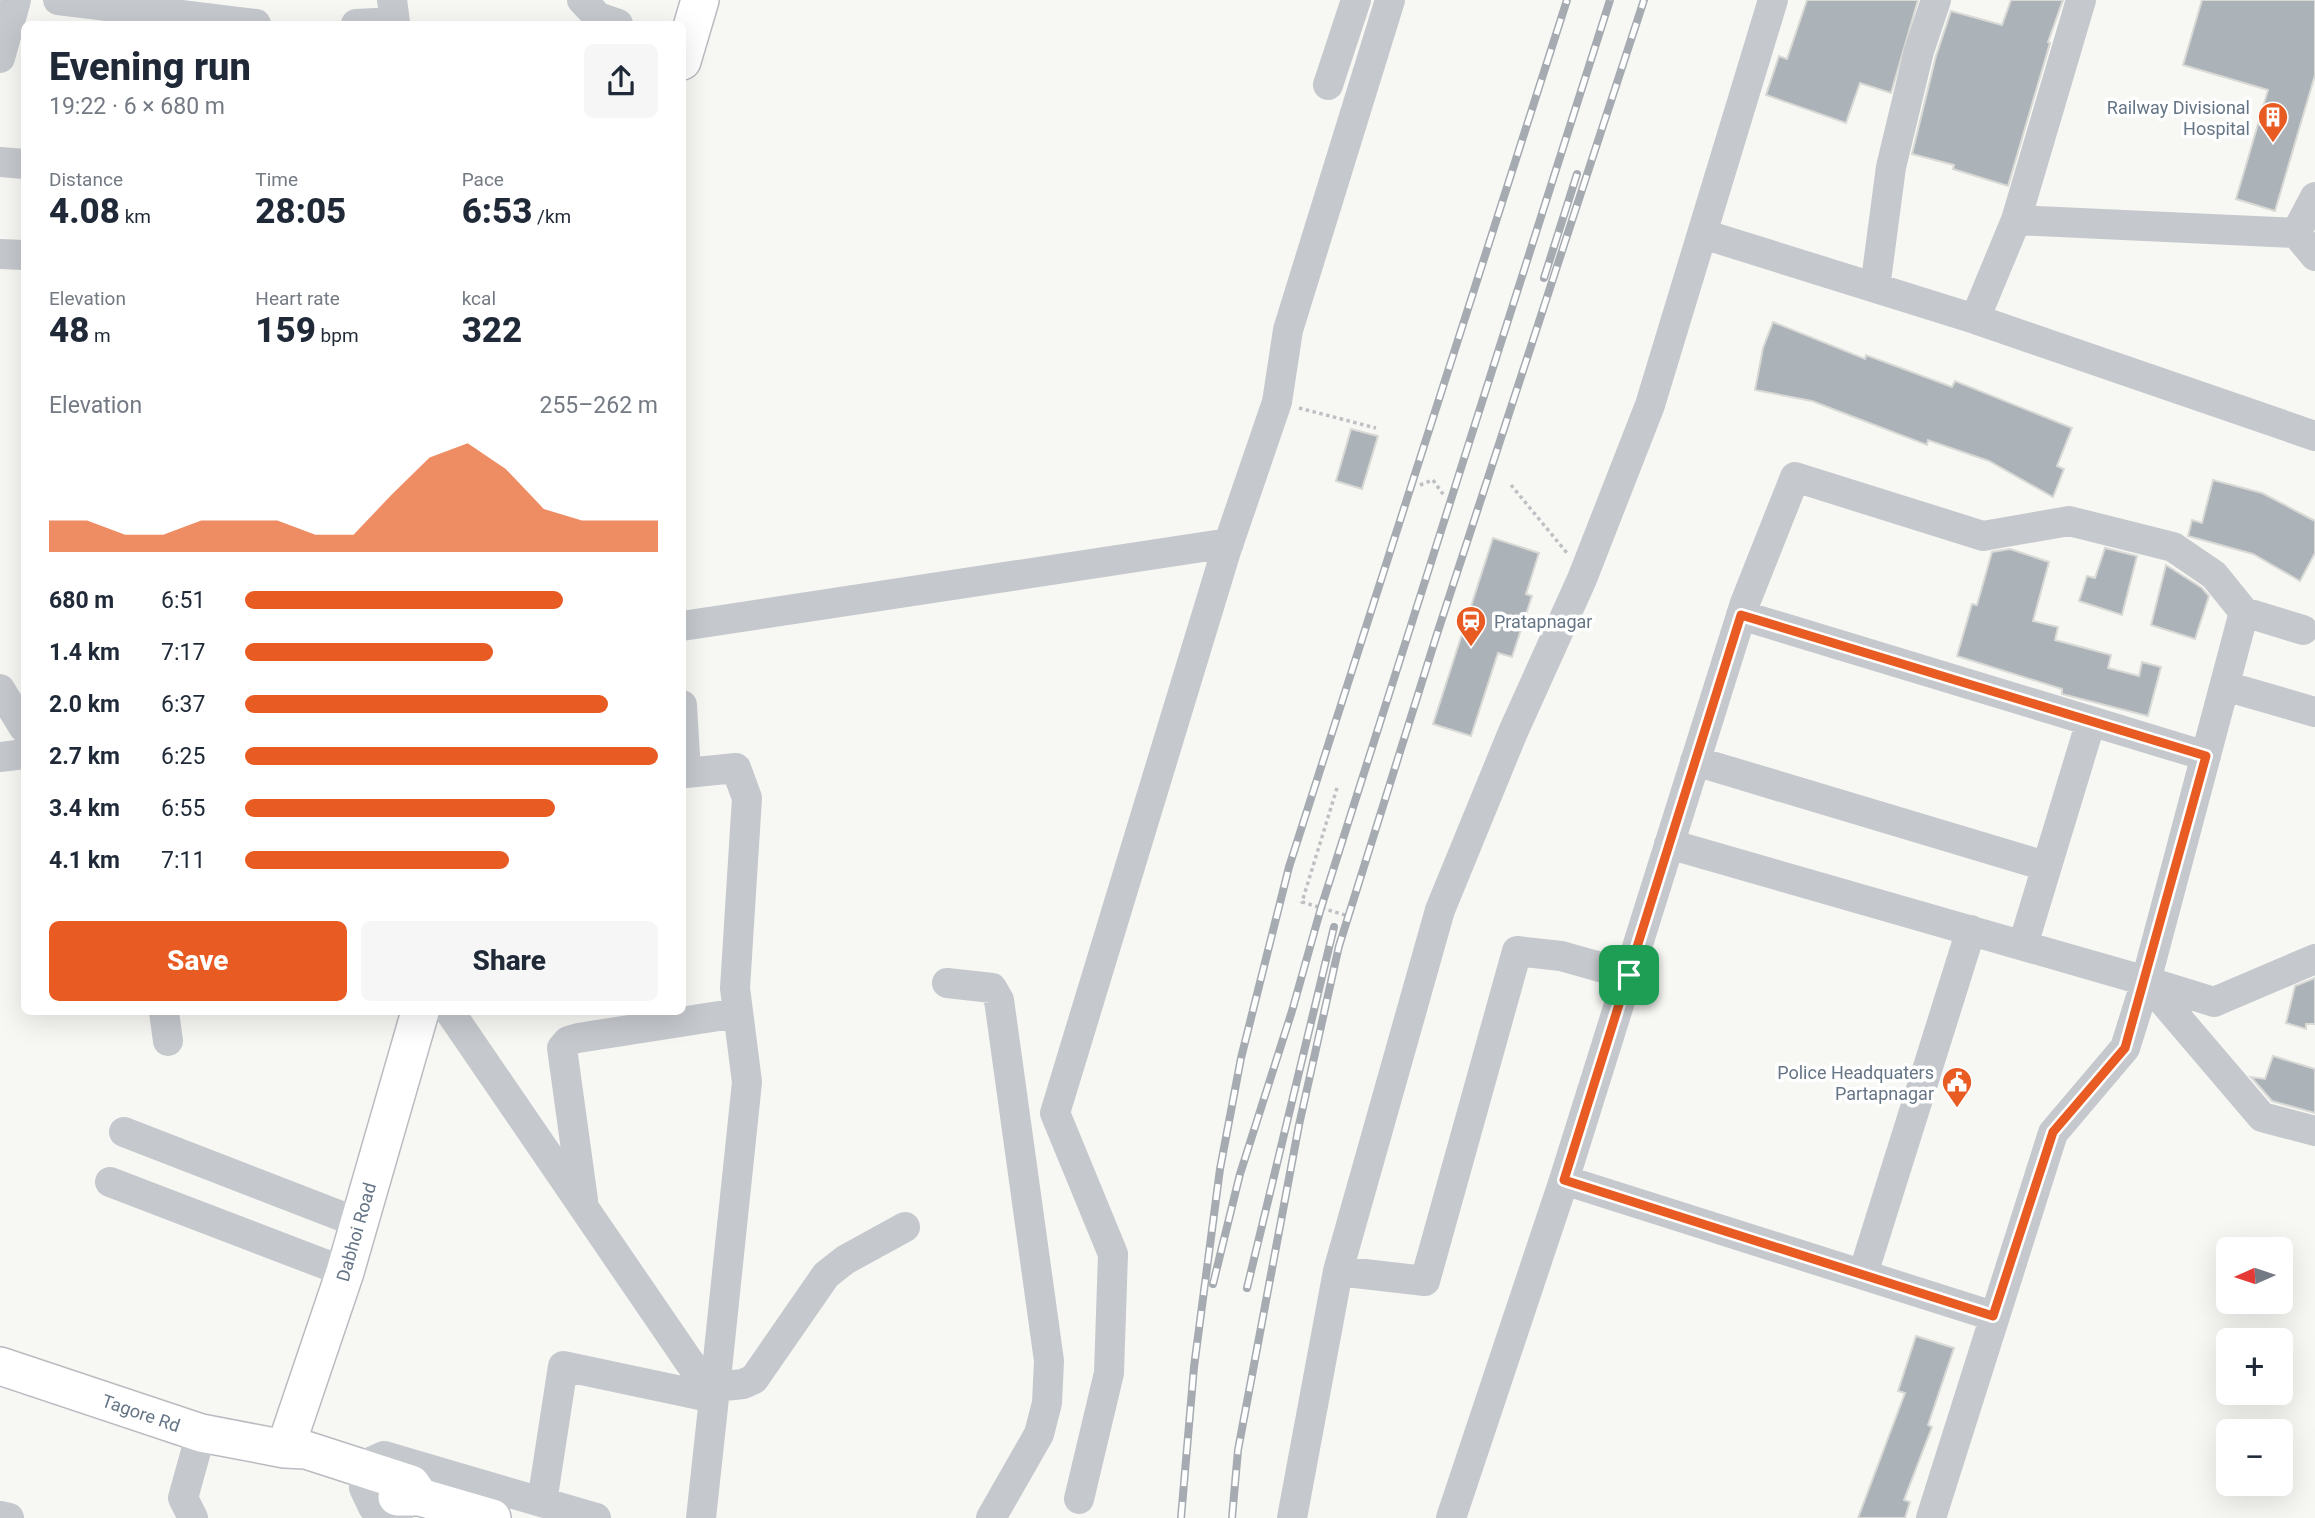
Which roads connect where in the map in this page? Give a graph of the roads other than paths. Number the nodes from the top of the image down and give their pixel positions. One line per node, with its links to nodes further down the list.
1 (16, 0): 16 (street)
2 (58, 0): 11 (street)
3 (582, 0): 14 (street)
4 (700, 0): 15 (main road)
5 (1356, 0): 17 (street)
6 (1390, 0): 30 (street)
7 (1773, 0): 23 (street)
8 (1936, 0): 27 (street)
9 (2081, 0): 21 (street)
10 (394, 16): 13 (street)
11 (144, 18): 12 (street)
12 (200, 21)
13 (370, 21)
14 (609, 21)
15 (686, 46)
16 (0, 58)
17 (1328, 85)
18 (0, 162): 19 (street)
19 (21, 164)
20 (2315, 197): 22 (street)
21 (2017, 220): 22 (street); 28 (street)
22 (2296, 233): 26 (street)
23 (1703, 234): 27 (street); 65 (street)
24 (0, 254): 25 (street)
25 (21, 255)
26 (2315, 256)
27 (1875, 288): 28 (street)
28 (1975, 319): 29 (street)
29 (2315, 436)
30 (1229, 543): 33 (street); 74 (street)
31 (2244, 612): 32 (street); 34 (street); 35 (street)
32 (1741, 615): 38 (street); 43 (street)
33 (686, 625)
34 (2303, 629)
35 (2225, 686): 37 (street); 41 (street)
36 (0, 689): 39 (street)
37 (2315, 712)
38 (2091, 721): 41 (street); 46 (street)
39 (21, 723)
40 (21, 754): 42 (street)
41 (2206, 756): 51 (street)
42 (0, 757)
43 (1695, 761): 45 (street); 46 (street)
44 (686, 772): 53 (street)
45 (1670, 844): 47 (street); 50 (street)
46 (2046, 866): 48 (street)
47 (1971, 930): 48 (street); 67 (street)
48 (2023, 946): 51 (street)
49 (2315, 959): 51 (street)
50 (1629, 975): 60 (street); 65 (street)
51 (2146, 981): 58 (street); 68 (street)
52 (947, 983): 82 (street)
53 (738, 1013): 62 (street); 70 (street)
54 (164, 1015): 57 (street)
55 (419, 1015): 63 (main road, Dabhoi Road)
56 (452, 1015): 62 (street)
57 (168, 1041)
58 (2315, 1131)
59 (124, 1132): 63 (street)
60 (1564, 1180): 67 (street); 84 (street)
61 (110, 1182): 66 (street)
62 (585, 1209): 70 (street)
63 (359, 1223): 66 (main road, Dabhoi Road)
64 (905, 1227): 70 (street)
65 (1338, 1271): 83 (street)
66 (345, 1272): 72 (main road, Dabhoi Road)
67 (1863, 1274): 68 (street)
68 (1993, 1316): 85 (street)
69 (0, 1366): 71 (main road, Tagore Rd)
70 (715, 1393): 75 (street); 81 (street)
71 (201, 1433): 72 (main road, Tagore Rd); 78 (street)
72 (285, 1449): 73 (main road)
73 (386, 1496): 75 (street); 79 (main road)
74 (1079, 1499)
75 (542, 1502): 80 (street)
76 (0, 1516): 77 (street)
77 (9, 1518)
78 (193, 1518)
79 (492, 1518)
80 (596, 1518)
81 (701, 1518)
82 (991, 1518)
83 (1292, 1518)
84 (1451, 1518)
85 (1931, 1518)

